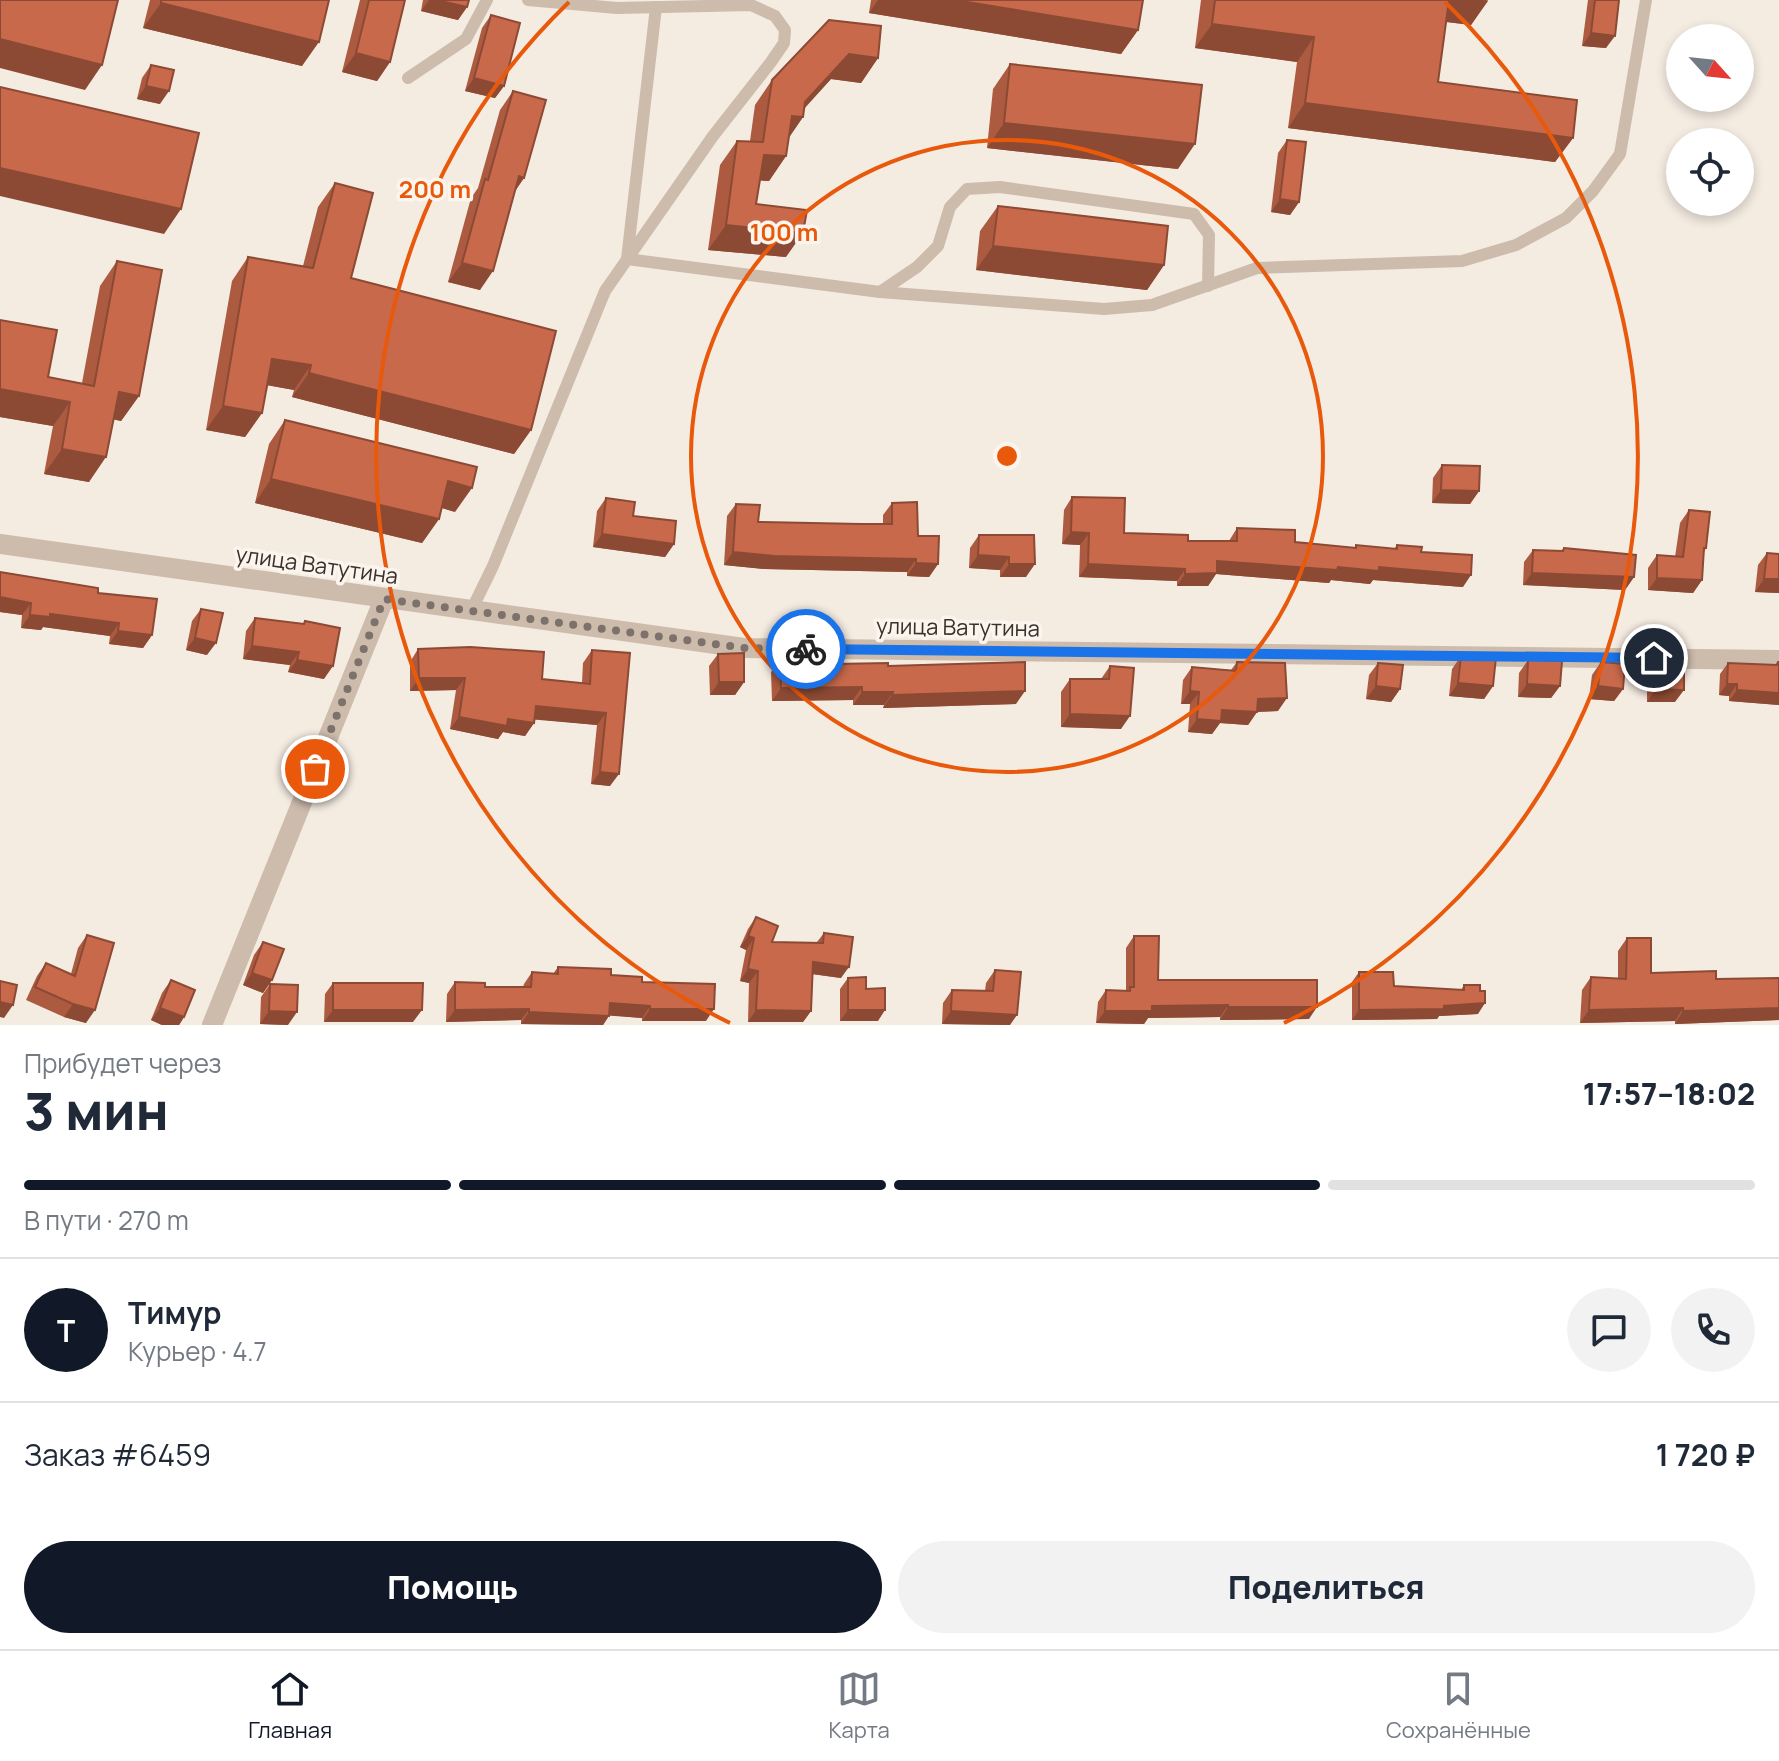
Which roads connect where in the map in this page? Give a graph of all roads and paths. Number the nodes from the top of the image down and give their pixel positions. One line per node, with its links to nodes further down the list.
1 (487, 0): 5 (lane)
2 (528, 0): 4 (lane)
3 (1646, 0): 7 (lane)
4 (656, 7): 6 (lane); 6 (lane)
5 (408, 78)
6 (627, 259): 8 (lane); 11 (lane)
7 (1208, 286): 8 (lane); 8 (lane)
8 (880, 292)
9 (0, 544): 10 (street, улица Ватутина)
10 (384, 599): 11 (street, улица Ватутина); 13 (street)
11 (471, 611): 12 (street, улица Ватутина)
12 (1779, 660)
13 (212, 1025)

